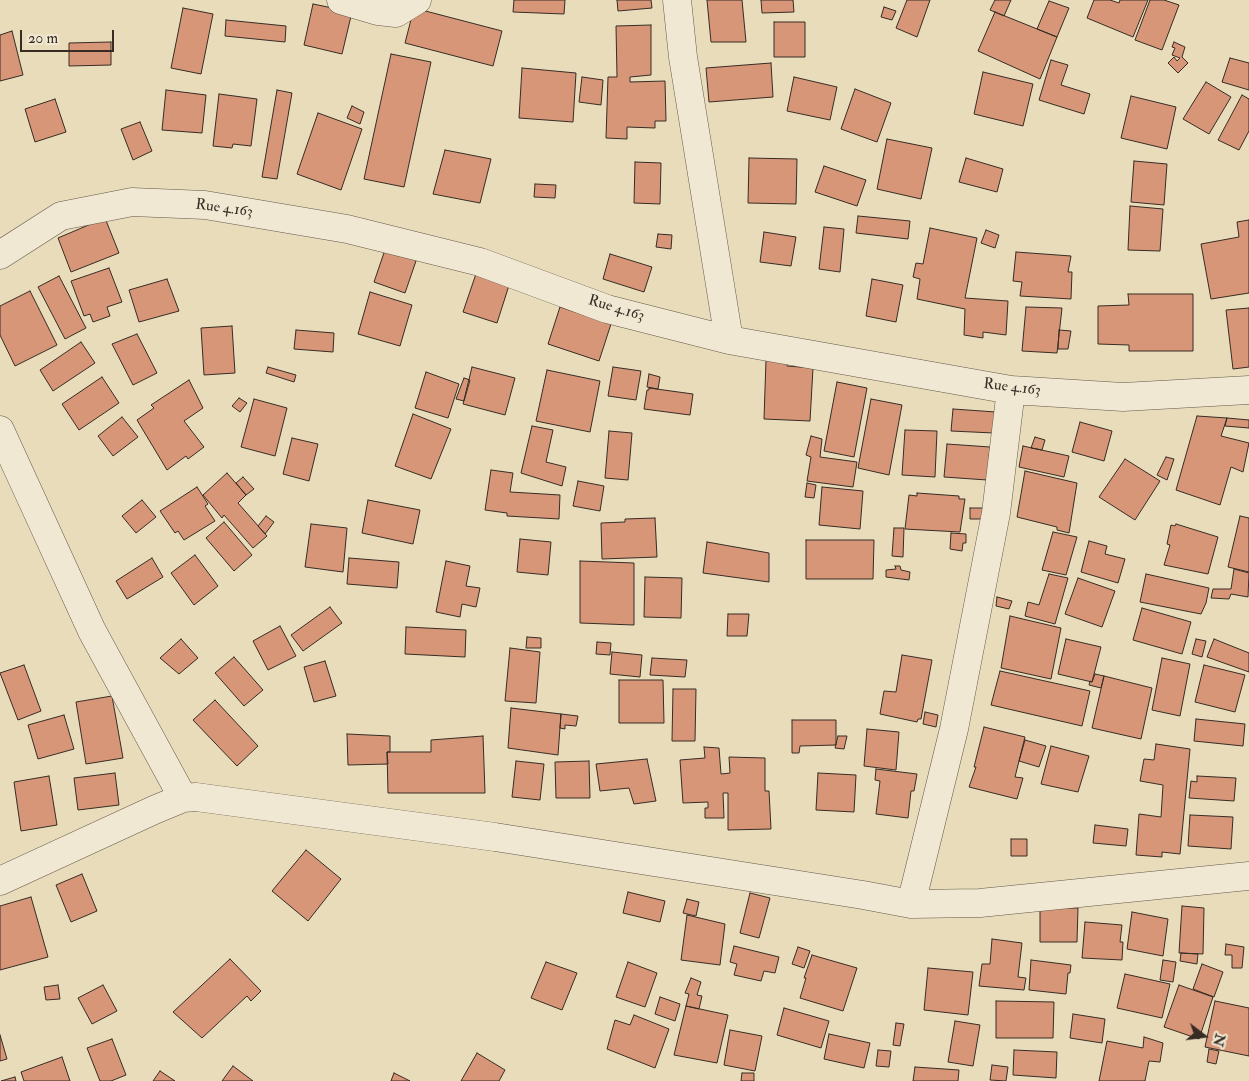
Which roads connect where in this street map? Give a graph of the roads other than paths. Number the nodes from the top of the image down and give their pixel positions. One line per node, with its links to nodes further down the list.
1 (342, 0): 2 (street)
2 (416, 0)
3 (677, 0): 5 (street)
4 (0, 255): 5 (street, Rue 4.163)
5 (729, 340): 6 (street, Rue 4.163)
6 (1011, 390): 7 (street, Rue 4.163); 12 (street)
7 (1249, 390)
8 (0, 430): 9 (street)
9 (183, 798): 11 (street); 12 (street)
10 (1249, 876): 12 (street)
11 (0, 881)
12 (911, 904)

